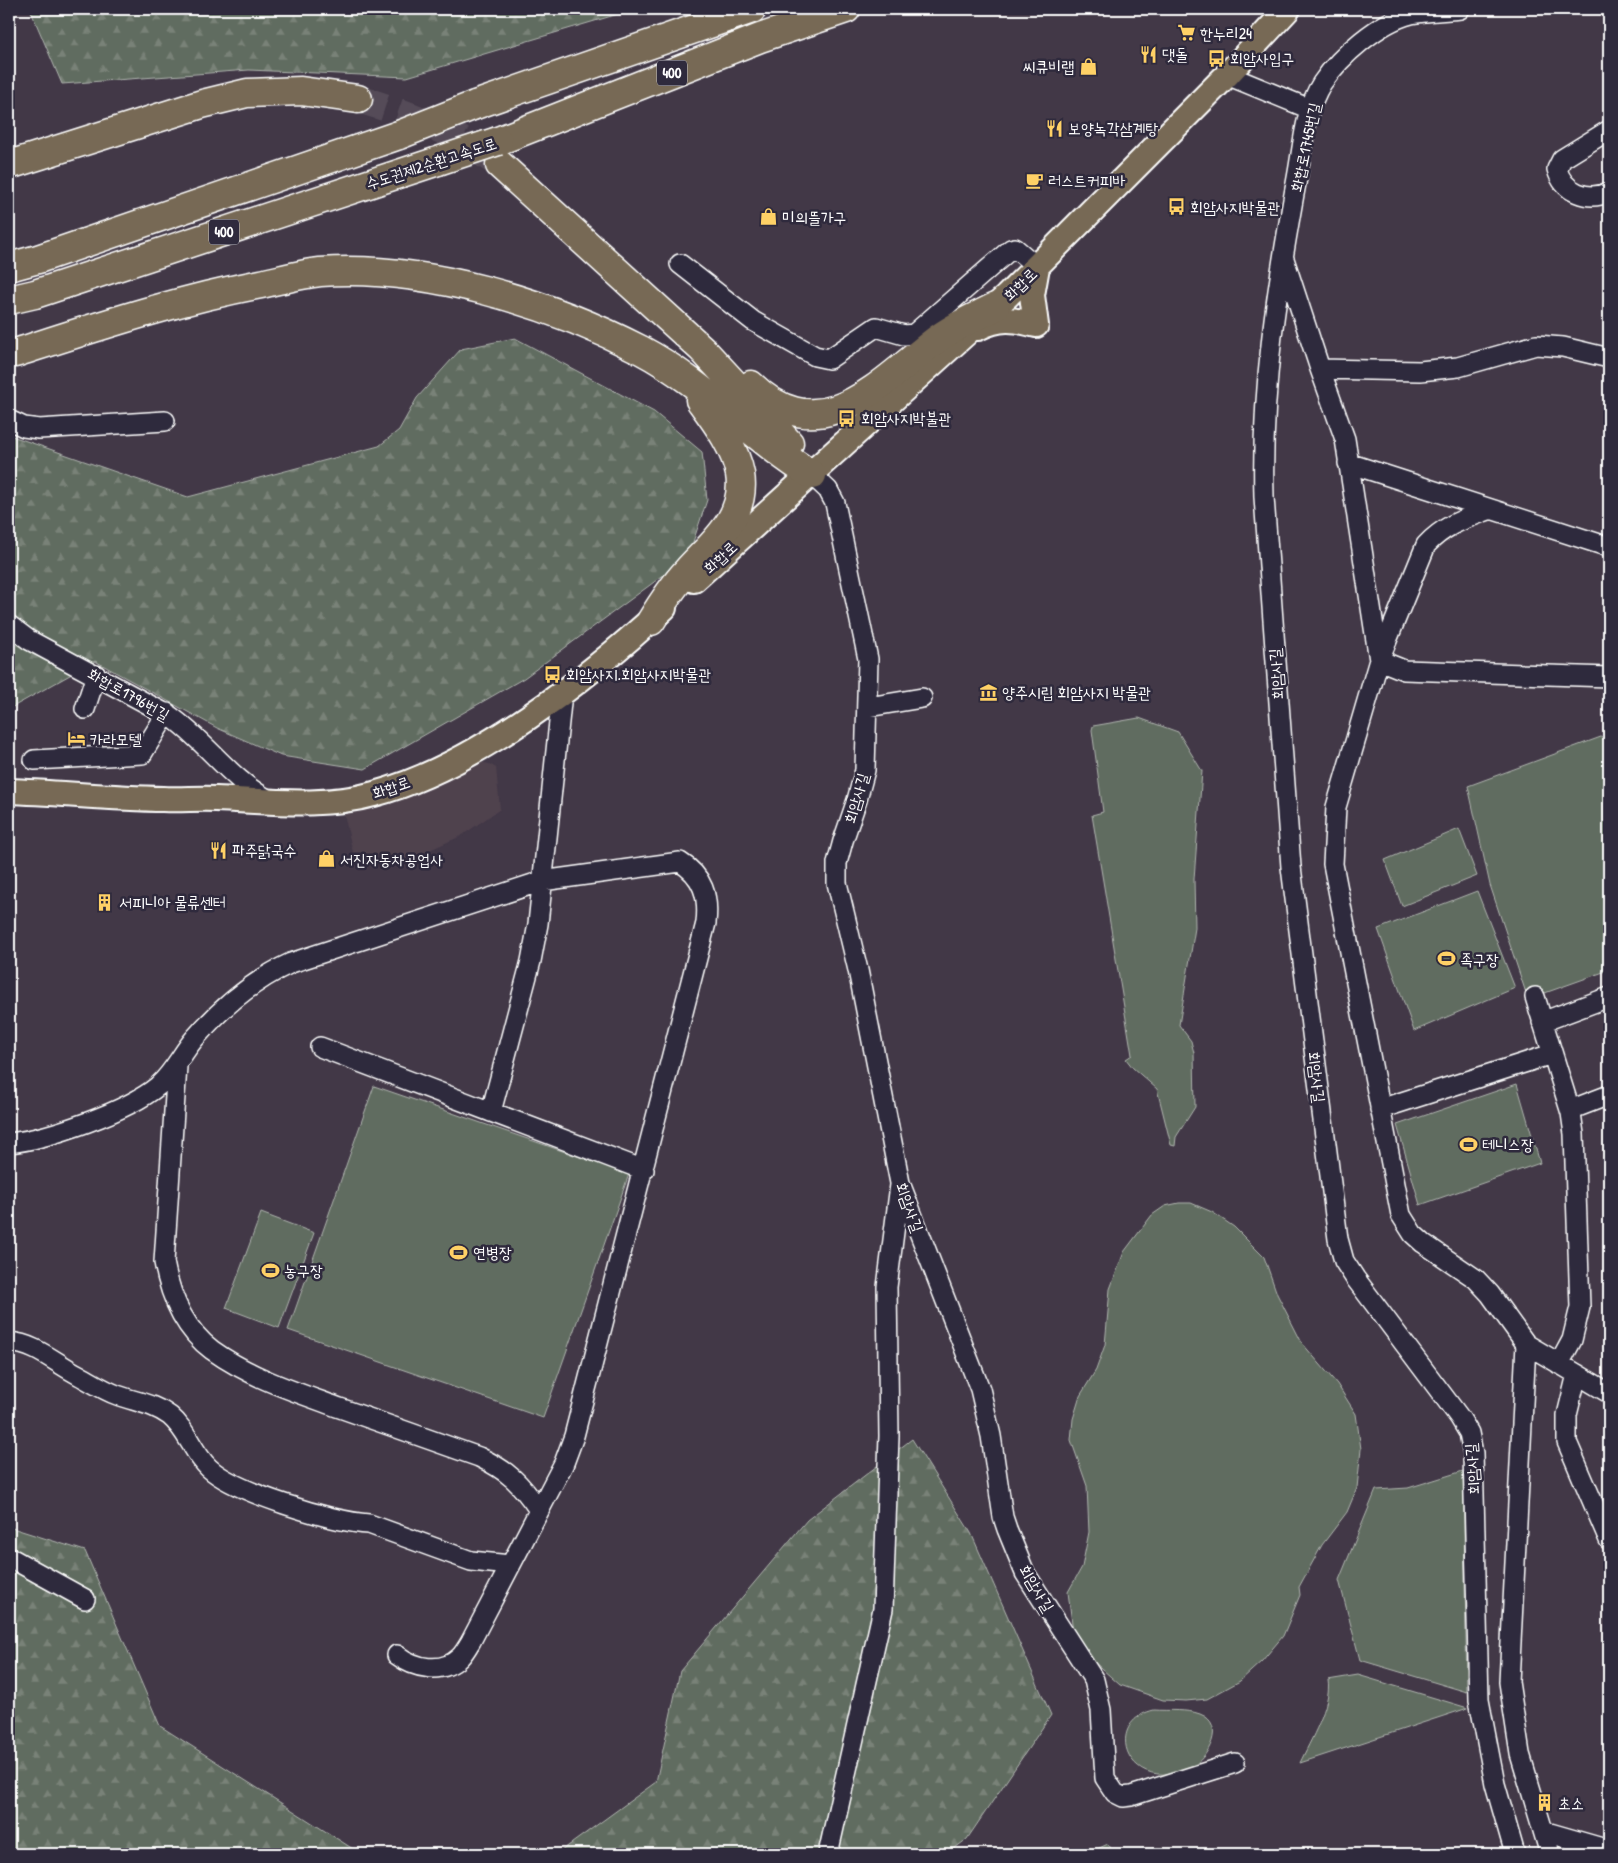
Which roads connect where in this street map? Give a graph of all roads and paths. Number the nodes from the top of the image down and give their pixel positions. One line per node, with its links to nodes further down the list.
1 (752, 9): 14 (highway, 400, bridge)
2 (846, 9): 9 (highway, 수도권제2순환고속도로 / 400)
3 (1288, 9): 5 (main road, 화합로)
4 (1460, 9): 7 (street, 화합로1745번길)
5 (1227, 74): 7 (street); 15 (main road, 화합로)
6 (358, 99): 10 (highway)
7 (1303, 107): 12 (street, 화합로1745번길)
8 (1609, 130): 11 (street)
9 (499, 153): 16 (highway, 수도권제2순환고속도로 / 400, bridge); 19 (highway)
10 (9, 165)
11 (1609, 192)
12 (1283, 256): 22 (street, 화합로1745번길); 74 (street, 회암사길)
13 (680, 264): 15 (street)
14 (9, 267)
15 (1037, 267): 17 (main road, 화합로); 18 (main road)
16 (9, 300)
17 (995, 307): 18 (main road, 화합로); 19 (highway)
18 (966, 335): 27 (main road, 화합로)
19 (702, 349): 27 (highway)
20 (15, 353): 23 (highway)
21 (1609, 358): 22 (street)
22 (1320, 369): 26 (street, 화합로1745번길)
23 (679, 374): 27 (highway); 30 (highway)
24 (9, 420): 25 (street)
25 (165, 421)
26 (1348, 463): 28 (street); 32 (street, 화합로1745번길)
27 (812, 475): 30 (main road, 화합로); 37 (street, 회암사길)
28 (1491, 509): 29 (street); 32 (street)
29 (1609, 546)
30 (651, 621): 35 (main road, 화합로)
31 (9, 625): 33 (street, 화합로1796번길)
32 (1379, 660): 34 (street); 53 (street)
33 (96, 675): 38 (street); 39 (street, 화합로1796번길)
34 (1609, 677)
35 (562, 693): 44 (main road, 화합로); 45 (street)
36 (922, 698): 37 (street)
37 (868, 708): 58 (street, 회암사길)
38 (85, 709)
39 (167, 713): 40 (street); 41 (street, 화합로1796번길)
40 (34, 760)
41 (237, 780): 43 (street); 44 (street, 화합로1796번길)
42 (9, 791): 43 (main road, 화합로)
43 (221, 799): 44 (main road, 화합로)
44 (272, 801)
45 (542, 881): 51 (street); 55 (street); 57 (street)
46 (1535, 997): 48 (street)
47 (1609, 997): 48 (street)
48 (1542, 1022): 50 (street)
49 (320, 1047): 55 (street)
50 (1552, 1054): 53 (street); 54 (street)
51 (177, 1066): 56 (street); 64 (street)
52 (1609, 1095): 54 (street)
53 (1380, 1109): 60 (street)
54 (1570, 1110): 61 (street)
55 (491, 1112): 57 (street)
56 (9, 1142)
57 (644, 1170): 64 (street)
58 (900, 1184): 70 (street, 회암사길); 73 (street)
59 (9, 1342): 67 (street)
60 (1526, 1344): 61 (street); 71 (street)
61 (1559, 1364): 62 (street)
62 (1577, 1374): 63 (street); 65 (street)
63 (1609, 1393)
64 (539, 1510): 67 (street)
65 (1609, 1540)
66 (9, 1557): 68 (street)
67 (510, 1565): 69 (street)
68 (85, 1599)
69 (397, 1655)
70 (1235, 1762)
71 (1543, 1831): 72 (street); 75 (street)
72 (1609, 1850)
73 (828, 1854)
74 (1515, 1854)
75 (1550, 1854)

